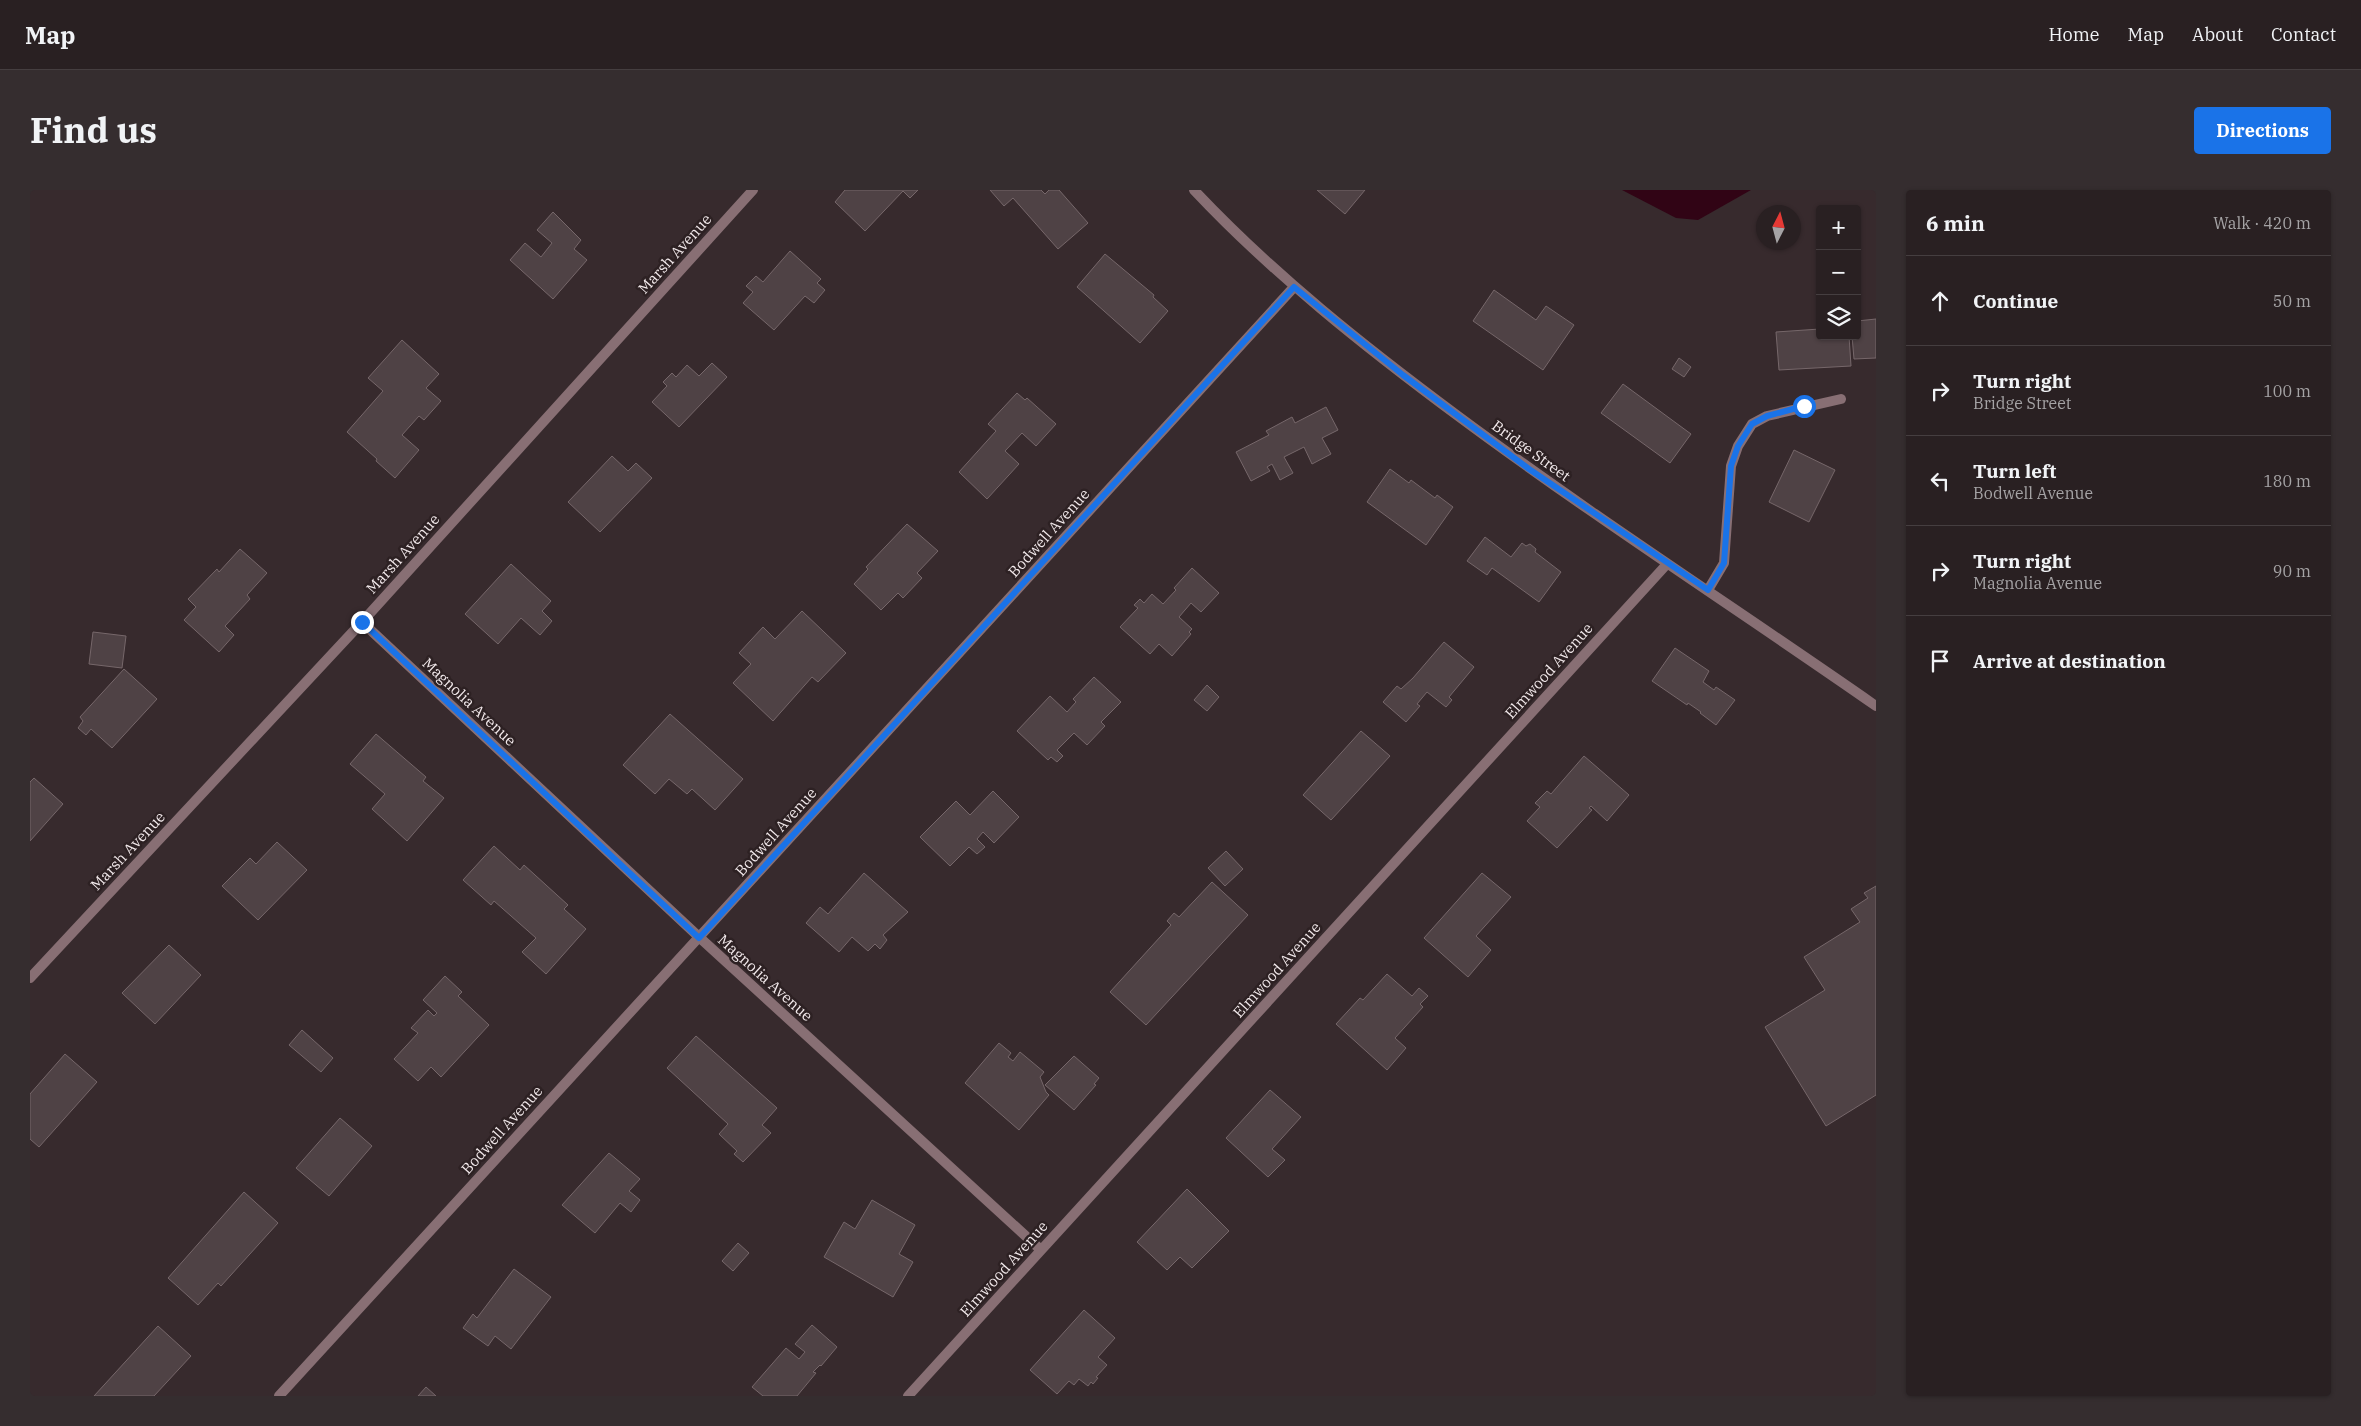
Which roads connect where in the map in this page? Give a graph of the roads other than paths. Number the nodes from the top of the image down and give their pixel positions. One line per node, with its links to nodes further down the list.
1 (753, 190): 7 (street, Marsh Avenue)
2 (1194, 190): 3 (street, Bridge Street)
3 (1294, 287): 5 (street, Bridge Street); 9 (street, Bodwell Avenue)
4 (1841, 400): 6 (street)
5 (1667, 564): 6 (street, Bridge Street); 11 (street, Elmwood Avenue)
6 (1708, 590): 8 (street, Bridge Street)
7 (362, 622): 9 (street, Magnolia Avenue); 10 (street, Marsh Avenue)
8 (1876, 706)
9 (699, 938): 11 (street, Magnolia Avenue); 12 (street, Bodwell Avenue)
10 (30, 978)
11 (1041, 1250): 13 (street, Elmwood Avenue)
12 (279, 1396)
13 (908, 1396)

